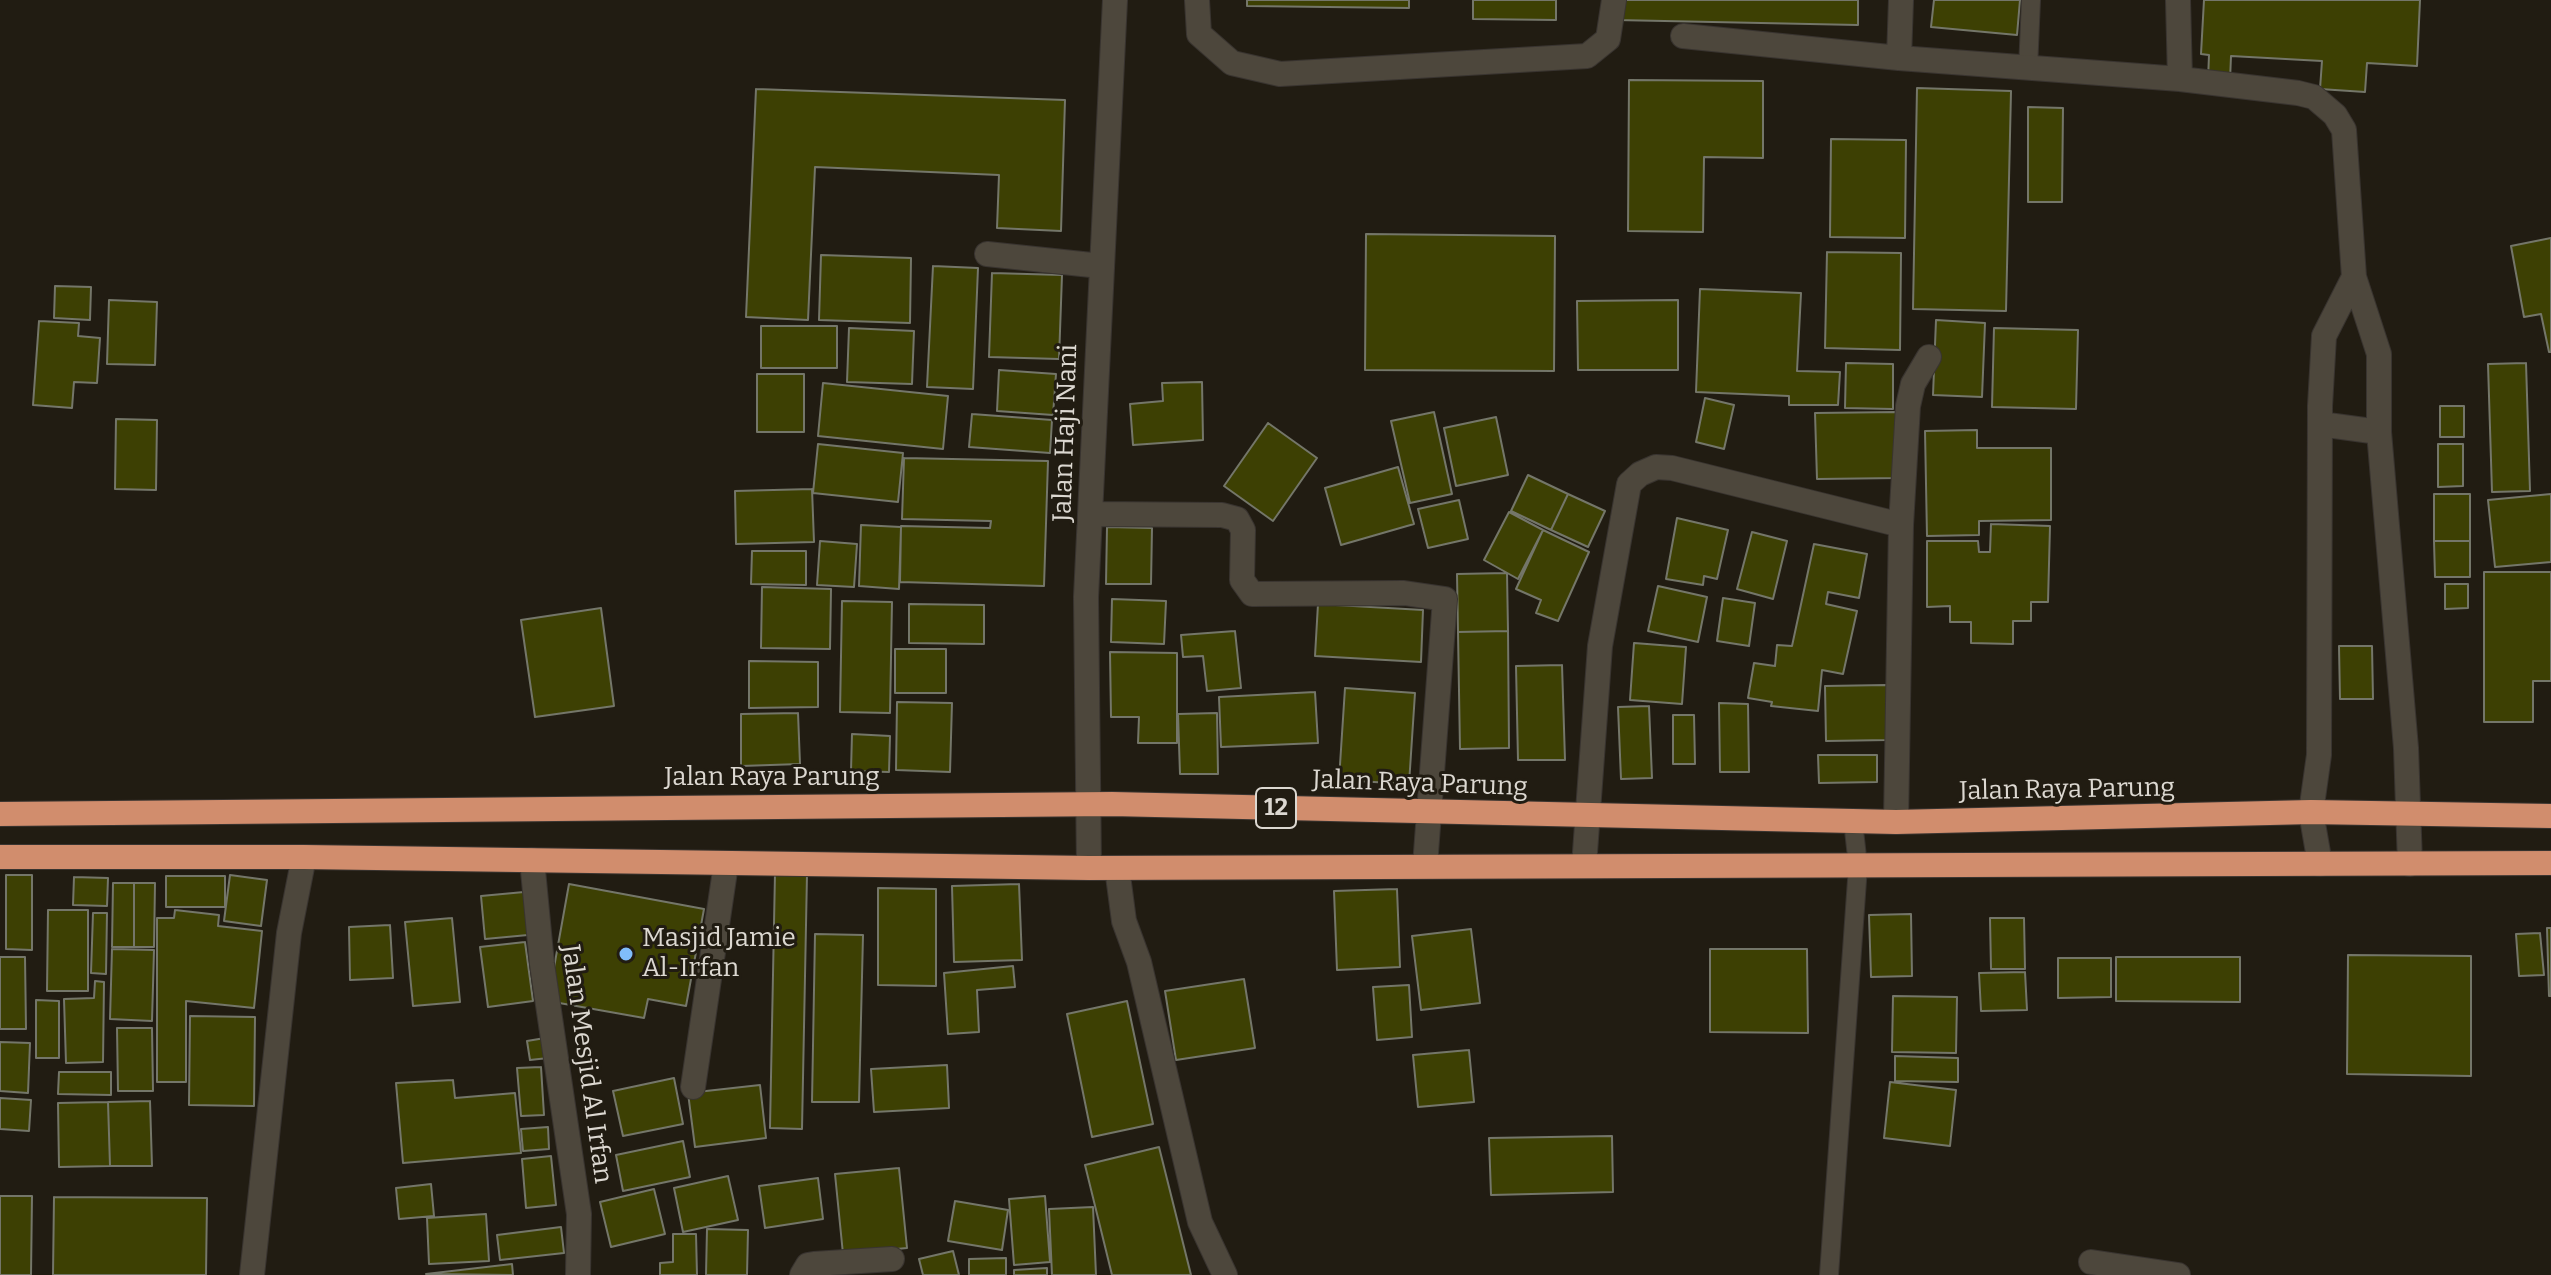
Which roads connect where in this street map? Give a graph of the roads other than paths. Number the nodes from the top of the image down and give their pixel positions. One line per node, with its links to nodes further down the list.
1 (1115, 0): 12 (street, Jalan Haji Nani)
2 (1197, 0): 3 (street)
3 (1614, 0)
4 (1901, 0): 8 (street)
5 (2031, 0): 9 (lane)
6 (2178, 0): 10 (street)
7 (1683, 36): 8 (street)
8 (1899, 58): 9 (street)
9 (2028, 69): 10 (street)
10 (2180, 79): 13 (street)
11 (987, 254): 12 (street)
12 (1101, 266): 17 (street, Jalan Haji Nani)
13 (2354, 277): 15 (street); 16 (street)
14 (1929, 357): 18 (street)
15 (2320, 424): 16 (street); 21 (street)
16 (2379, 432): 22 (street)
17 (1092, 514): 19 (street, Jalan Haji Nani); 20 (street)
18 (1901, 525): 25 (street); 27 (street)
19 (1087, 805): 20 (highway, Jalan Raya Parung / 12); 23 (highway, Jalan Raya Parung / 12); 38 (street, Jalan Haji Nani)
20 (1428, 812): 25 (highway, Jalan Raya Parung / 12); 35 (street)
21 (2311, 812): 22 (highway, Jalan Raya Parung / 12); 27 (highway, Jalan Raya Parung / 12); 33 (street)
22 (2408, 812): 24 (highway, Jalan Raya Parung / 12); 34 (street)
23 (0, 814)
24 (2551, 816)
25 (1589, 817): 26 (highway, Jalan Raya Parung / 12); 36 (street)
26 (1853, 821): 27 (highway, Jalan Raya Parung / 12); 37 (lane)
27 (1896, 822)
28 (0, 857): 29 (highway)
29 (304, 857): 30 (highway); 43 (street)
30 (532, 860): 32 (highway); 44 (street, Jalan Mesjid Al Irfan)
31 (2551, 863): 34 (highway)
32 (726, 864): 38 (highway); 40 (street)
33 (2320, 864): 34 (highway); 37 (highway)
34 (2410, 864)
35 (1425, 866): 36 (highway); 39 (highway)
36 (1584, 866): 37 (highway)
37 (1858, 866): 47 (lane)
38 (1089, 868): 39 (highway)
39 (1117, 868): 46 (street)
40 (693, 1087)
41 (892, 1259): 45 (street)
42 (2091, 1262): 48 (street)
43 (252, 1275)
44 (578, 1275)
45 (802, 1275)
46 (1225, 1275)
47 (1829, 1275)
48 (2178, 1275)

